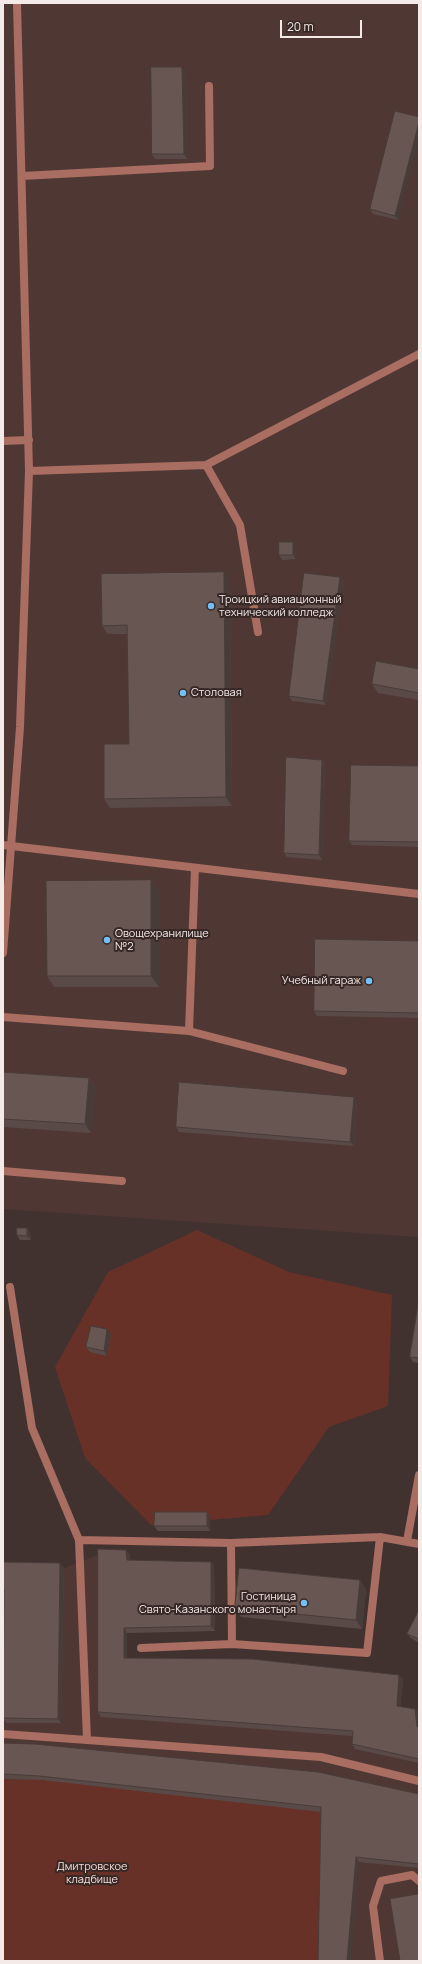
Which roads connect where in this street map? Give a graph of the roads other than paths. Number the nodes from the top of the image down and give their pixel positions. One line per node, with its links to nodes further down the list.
1 (17, 3): 3 (lane)
2 (209, 86): 3 (lane)
3 (22, 176): 5 (lane)
4 (419, 354): 7 (lane)
5 (29, 440): 6 (lane); 8 (lane)
6 (3, 441)
7 (206, 466): 8 (lane); 9 (lane)
8 (30, 470): 10 (lane)
9 (258, 632)
10 (7, 845): 11 (lane); 13 (lane)
11 (195, 868): 12 (lane); 15 (lane)
12 (419, 894)
13 (3, 953)
14 (3, 1017): 15 (lane)
15 (189, 1031): 16 (lane)
16 (343, 1071)
17 (3, 1171): 18 (lane)
18 (122, 1181)
19 (10, 1287): 22 (lane)
20 (419, 1475): 23 (lane)
21 (380, 1536): 23 (lane); 24 (lane); 26 (lane)
22 (79, 1540): 24 (lane); 29 (lane)
23 (407, 1541): 25 (lane)
24 (232, 1543): 26 (lane)
25 (419, 1544)
26 (232, 1644): 27 (lane)
27 (141, 1648)
28 (3, 1734): 29 (lane)
29 (87, 1740): 30 (lane)
30 (419, 1781)
31 (419, 1881): 32 (lane)
32 (380, 1961)

